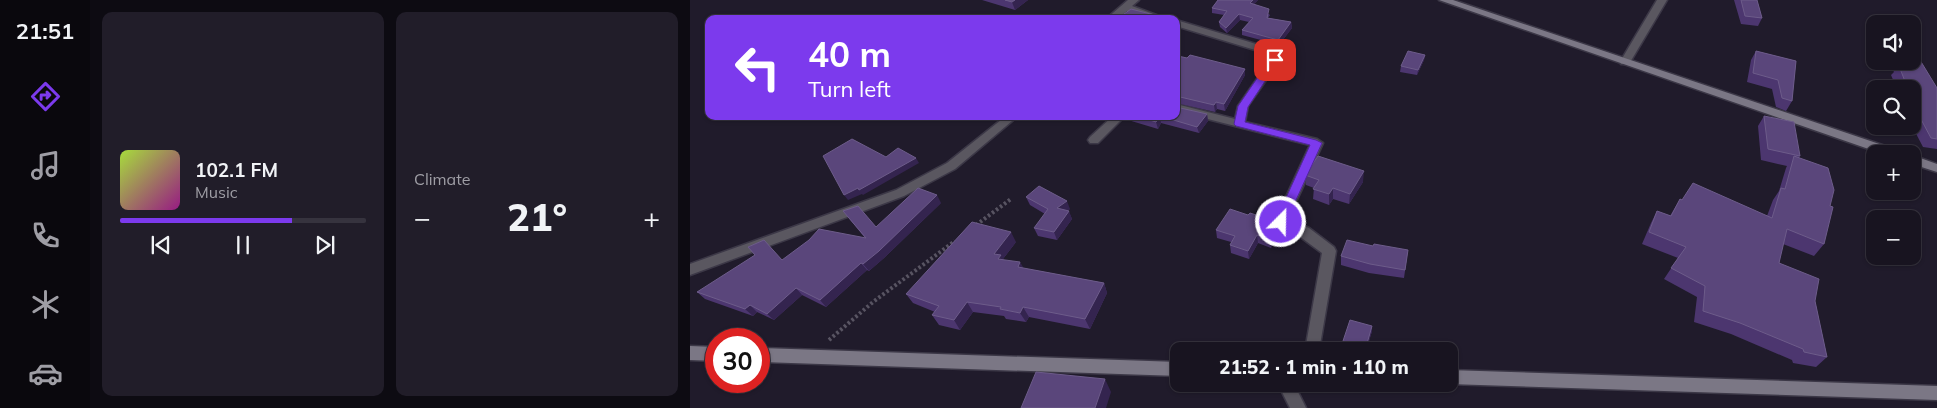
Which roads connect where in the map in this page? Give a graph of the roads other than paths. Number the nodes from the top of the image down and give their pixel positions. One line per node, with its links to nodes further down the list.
1 (1134, 0): 4 (street)
2 (1662, 0): 8 (street)
3 (1449, 1): 8 (main road)
4 (1125, 7): 5 (street); 6 (street)
5 (1116, 15)
6 (1150, 15)
7 (1180, 24): 12 (street)
8 (1625, 62): 14 (main road)
9 (1180, 108): 12 (street)
10 (1008, 120): 17 (street)
11 (1116, 120): 13 (street)
12 (1239, 124): 18 (street)
13 (1094, 140)
14 (1869, 145)
15 (1921, 162): 16 (main road)
16 (1937, 168)
17 (690, 270)
18 (1314, 342)
19 (690, 353): 20 (main road)
20 (705, 354)
21 (770, 355): 22 (main road)
22 (1170, 369)
23 (1458, 377): 25 (main road)
24 (1290, 392): 26 (street)
25 (1937, 393)
26 (1298, 408)

